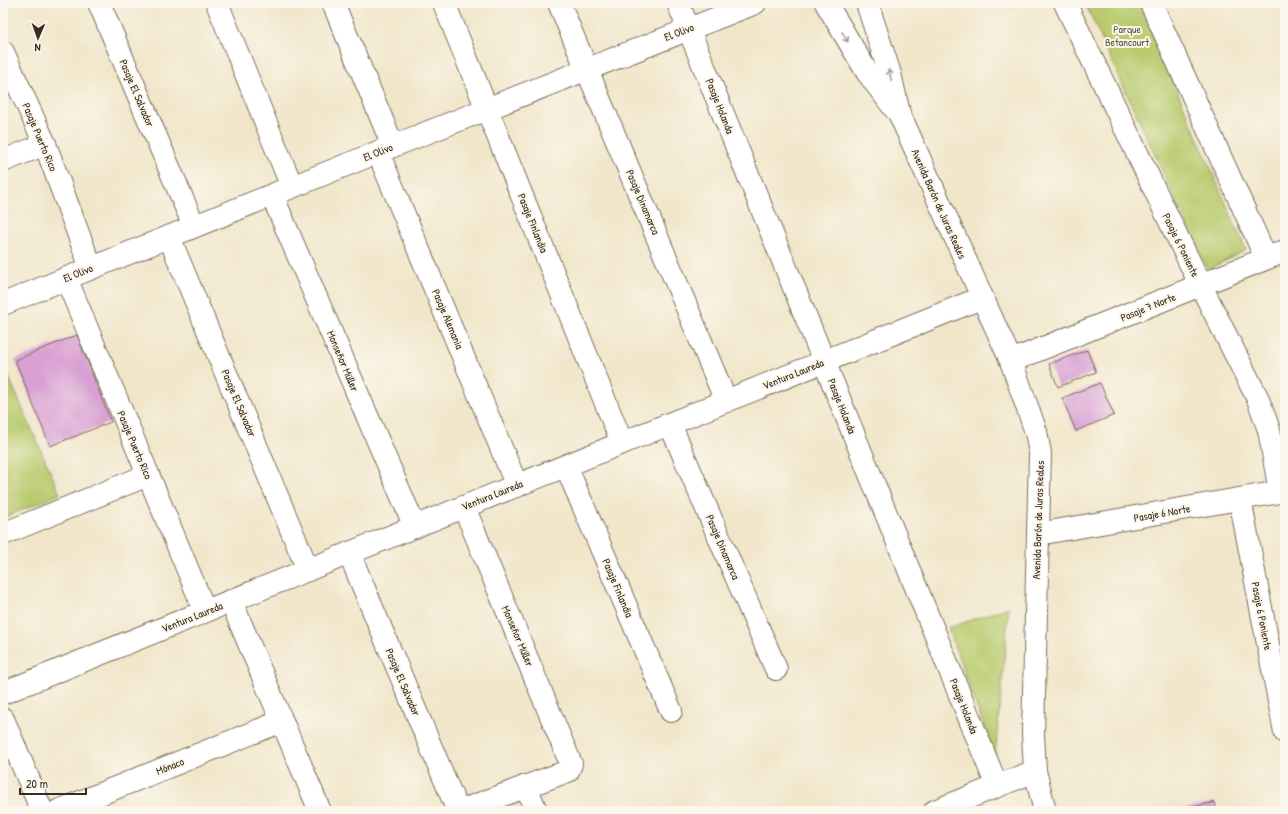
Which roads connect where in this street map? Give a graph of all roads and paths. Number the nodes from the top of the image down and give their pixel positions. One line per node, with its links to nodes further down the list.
1 (99, 3): 22 (street, Pasaje El Salvador)
2 (217, 3): 20 (street)
3 (333, 3): 18 (street, Pasaje Alemania)
4 (444, 3): 15 (street, Pasaje Finlandia)
5 (559, 3): 14 (street, Pasaje Dinamarca)
6 (678, 3): 12 (street, Pasaje Holanda)
7 (755, 3): 12 (street, El Olivo)
8 (826, 3): 16 (street, Avenida Barón de Juras Reales, one-way to 16)
9 (867, 3): 16 (street, Avenida Barón de Juras Reales, one-way to 9)
10 (1065, 3): 27 (street, Pasaje 6 Poniente)
11 (1151, 3): 24 (street)
12 (689, 28): 14 (street, El Olivo); 31 (street, Pasaje Holanda)
13 (3, 52): 17 (street, Pasaje Puerto Rico)
14 (587, 69): 15 (street, El Olivo); 32 (street, Pasaje Dinamarca)
15 (487, 109): 18 (street, El Olivo); 34 (street, Pasaje Finlandia)
16 (898, 113): 28 (street, Avenida Barón de Juras Reales)
17 (45, 144): 19 (street); 25 (street, Pasaje Puerto Rico)
18 (386, 149): 20 (street, El Olivo); 37 (street, Pasaje Alemania)
19 (3, 161)
20 (292, 187): 21 (street, El Olivo)
21 (272, 195): 22 (street, El Olivo); 41 (street, Monseñor Müller)
22 (194, 226): 23 (street, El Olivo)
23 (169, 237): 25 (street, El Olivo); 45 (street, Pasaje El Salvador)
24 (1276, 255): 27 (street, Pasaje 7 Norte)
25 (91, 268): 26 (street, El Olivo)
26 (66, 278): 29 (street, El Olivo); 36 (street, Pasaje Puerto Rico)
27 (1201, 286): 30 (street, Pasaje 7 Norte); 38 (street, Pasaje 6 Poniente)
28 (981, 298): 30 (street, Avenida Barón de Juras Reales); 31 (street, Ventura Laureda)
29 (3, 304)
30 (1011, 361): 43 (street, Avenida Barón de Juras Reales)
31 (824, 362): 32 (street, Ventura Laureda); 56 (street, Pasaje Holanda)
32 (726, 401): 33 (street, Ventura Laureda)
33 (670, 424): 34 (street, Ventura Laureda); 48 (street, Pasaje Dinamarca)
34 (622, 443): 35 (street, Ventura Laureda)
35 (566, 466): 37 (street, Ventura Laureda); 50 (street, Pasaje Finlandia)
36 (148, 475): 42 (street); 47 (street, Pasaje Puerto Rico)
37 (517, 486): 40 (street, Ventura Laureda)
38 (1283, 492): 39 (street, Pasaje 6 Norte)
39 (1240, 499): 43 (street, Pasaje 6 Norte); 53 (street, Pasaje 6 Poniente)
40 (464, 507): 41 (street, Ventura Laureda); 55 (street, Monseñor Müller)
41 (415, 526): 44 (street, Ventura Laureda)
42 (3, 534)
43 (1038, 534): 54 (street, Avenida Barón de Juras Reales)
44 (349, 553): 45 (street, Ventura Laureda); 60 (street, Pasaje El Salvador)
45 (308, 570): 46 (street, Ventura Laureda)
46 (231, 601): 47 (street, Ventura Laureda); 52 (street)
47 (205, 612): 49 (street, Ventura Laureda)
48 (776, 669)
49 (3, 693)
50 (671, 711)
51 (3, 719): 57 (street)
52 (282, 722): 58 (street, Mónaco); 59 (street)
53 (1285, 732)
54 (1035, 771): 56 (street); 63 (street, Avenida Barón de Juras Reales)
55 (526, 786): 60 (street); 61 (street)
56 (997, 786): 62 (street)
57 (42, 811)
58 (58, 811)
59 (320, 811)
60 (459, 811)
61 (536, 811)
62 (935, 811)
63 (1045, 811)

